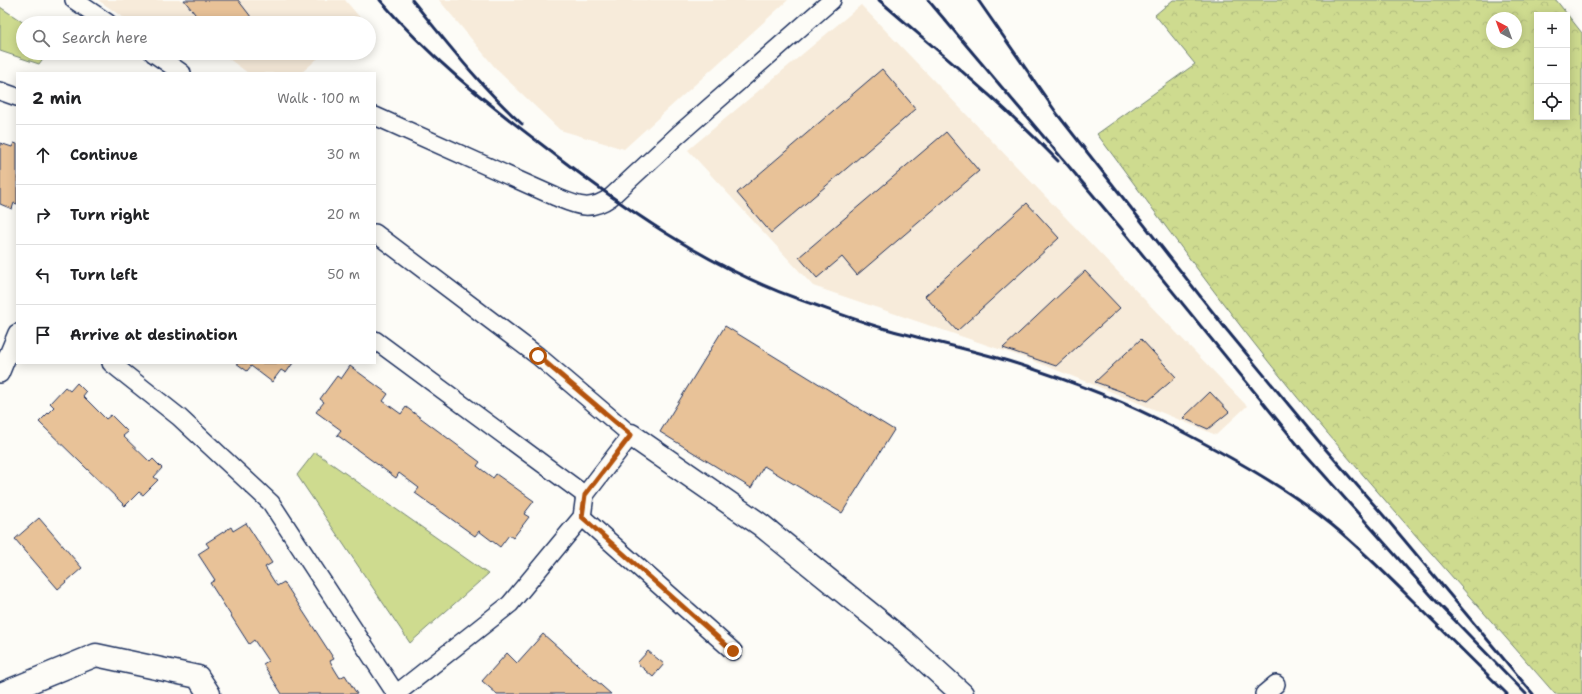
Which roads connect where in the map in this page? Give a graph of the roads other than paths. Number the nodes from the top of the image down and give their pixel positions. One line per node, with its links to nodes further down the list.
1 (74, 0): 3 (lane)
2 (832, 0): 8 (lane)
3 (98, 16)
4 (163, 60): 5 (lane)
5 (181, 72)
6 (0, 91): 7 (lane)
7 (16, 97)
8 (376, 116)
9 (376, 235): 14 (lane)
10 (16, 334): 13 (lane)
11 (376, 341): 15 (lane)
12 (112, 364): 20 (lane)
13 (0, 374)
14 (631, 435): 15 (lane); 21 (street)
15 (585, 495): 16 (lane)
16 (582, 517): 17 (lane); 20 (lane)
17 (733, 651)
18 (1, 694): 19 (street)
19 (209, 694)
20 (396, 694)
21 (962, 694)

